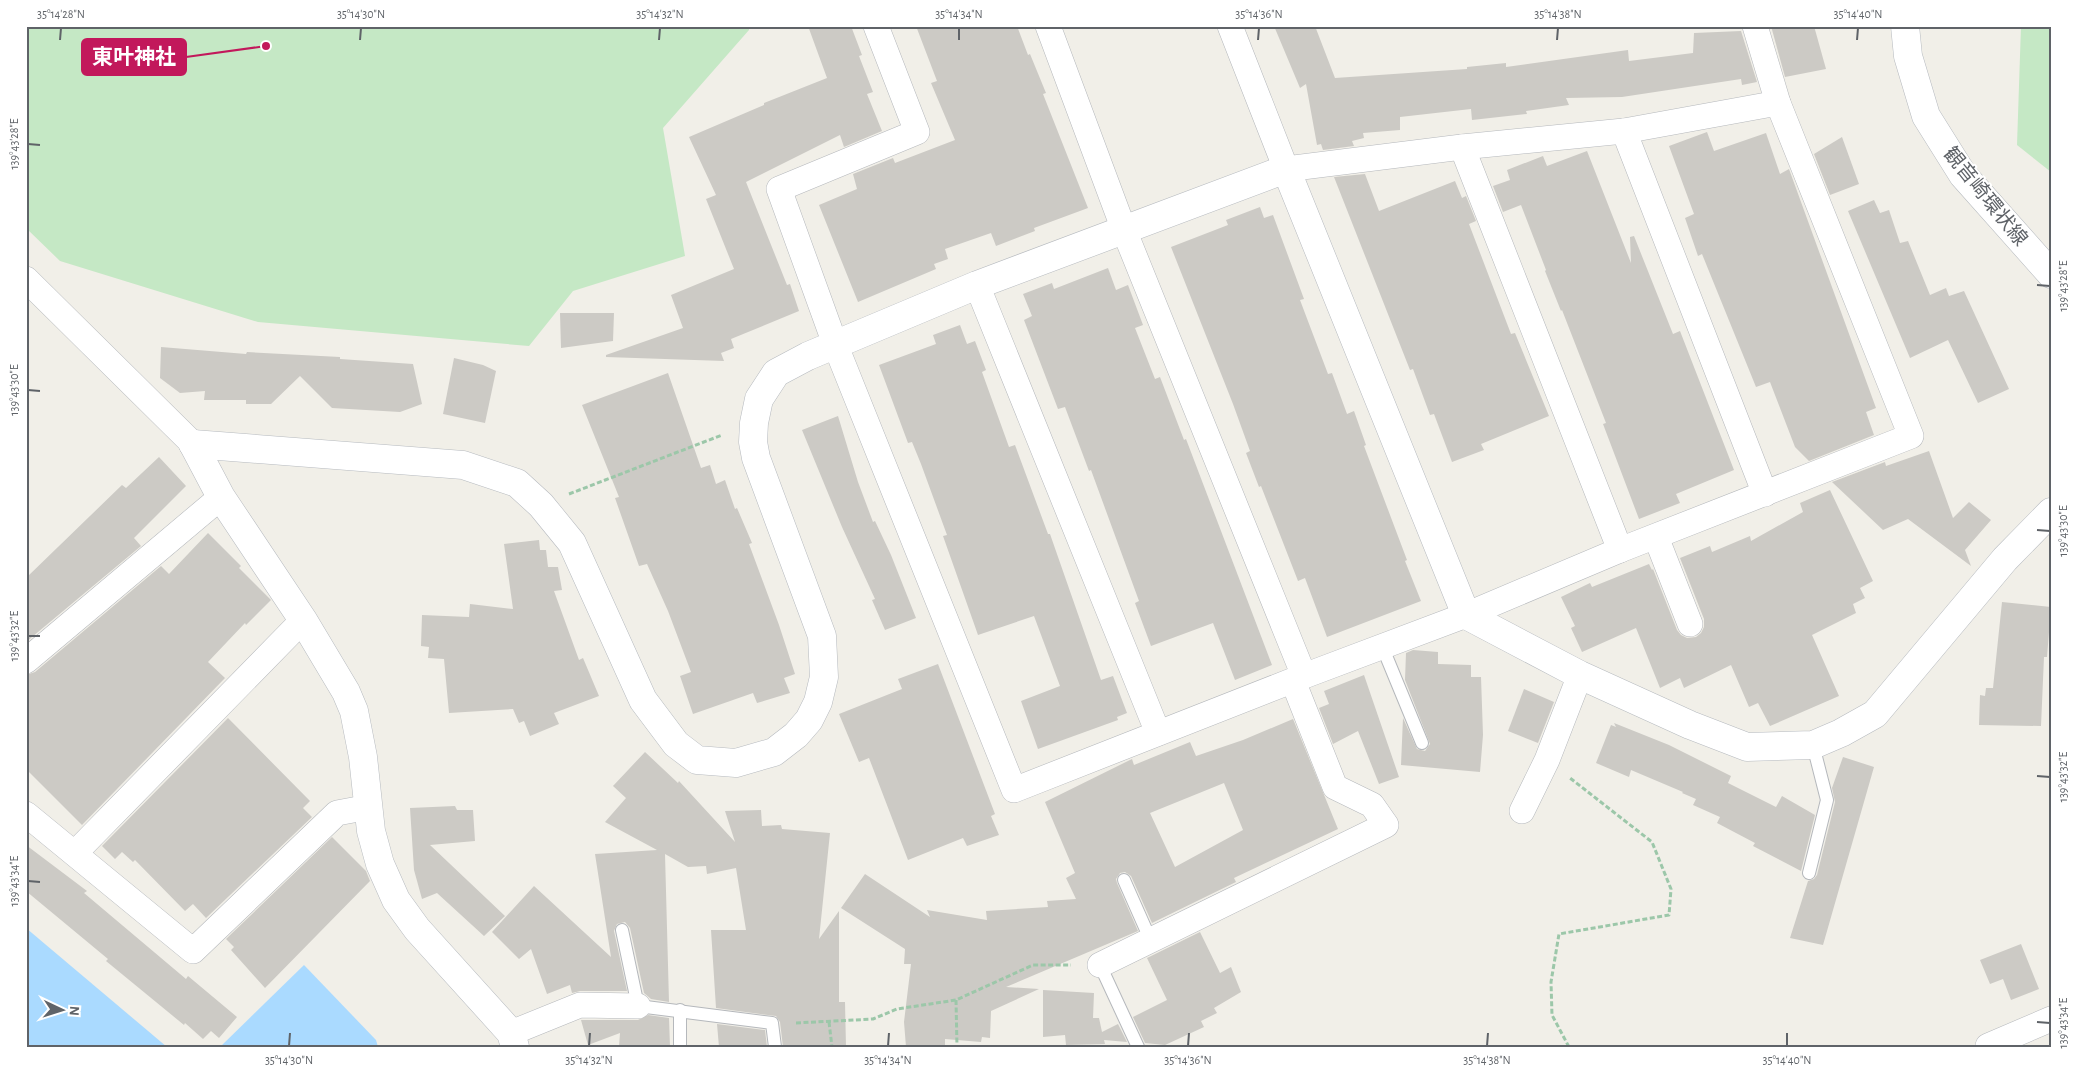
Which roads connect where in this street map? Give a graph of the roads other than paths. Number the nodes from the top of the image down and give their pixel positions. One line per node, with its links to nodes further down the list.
1 (876, 26): 14 (street)
2 (1048, 26): 10 (street)
3 (1230, 26): 9 (street)
4 (1755, 26): 6 (street)
5 (1905, 26): 11 (street, 観音崎環状線)
6 (1778, 103): 7 (street); 16 (street)
7 (1624, 132): 8 (street); 16 (street)
8 (1462, 147): 9 (street); 20 (street)
9 (1286, 169): 10 (street); 21 (street)
10 (1124, 230): 13 (street); 27 (street)
11 (2051, 274)
12 (26, 278): 15 (street)
13 (977, 285): 14 (street); 28 (street)
14 (835, 344): 15 (street); 28 (street)
15 (193, 444): 17 (street)
16 (1765, 494): 19 (street)
17 (221, 497): 22 (street); 25 (street)
18 (2051, 512): 30 (street)
19 (1656, 537): 20 (street); 23 (street)
20 (1620, 550): 21 (street)
21 (1466, 615): 24 (street); 26 (street)
22 (303, 620): 31 (street); 34 (street)
23 (1690, 624)
24 (1382, 646): 27 (street); 29 (lane)
25 (26, 661)
26 (1580, 675): 30 (street); 32 (street)
27 (1299, 678): 28 (street); 38 (street)
28 (1158, 733)
29 (1422, 743)
30 (1813, 745): 35 (lane)
31 (369, 807): 34 (street); 43 (street)
32 (1522, 811)
33 (26, 814): 34 (street)
34 (74, 854)
35 (1809, 873)
36 (1124, 880): 38 (lane)
37 (622, 930): 40 (lane)
38 (1151, 941): 39 (street)
39 (1100, 965): 47 (lane)
40 (638, 1006): 41 (lane); 43 (street)
41 (680, 1010): 45 (lane); 46 (lane)
42 (2051, 1020): 44 (street)
43 (513, 1040)
44 (1988, 1046)
45 (680, 1047)
46 (775, 1047)
47 (1138, 1047)

